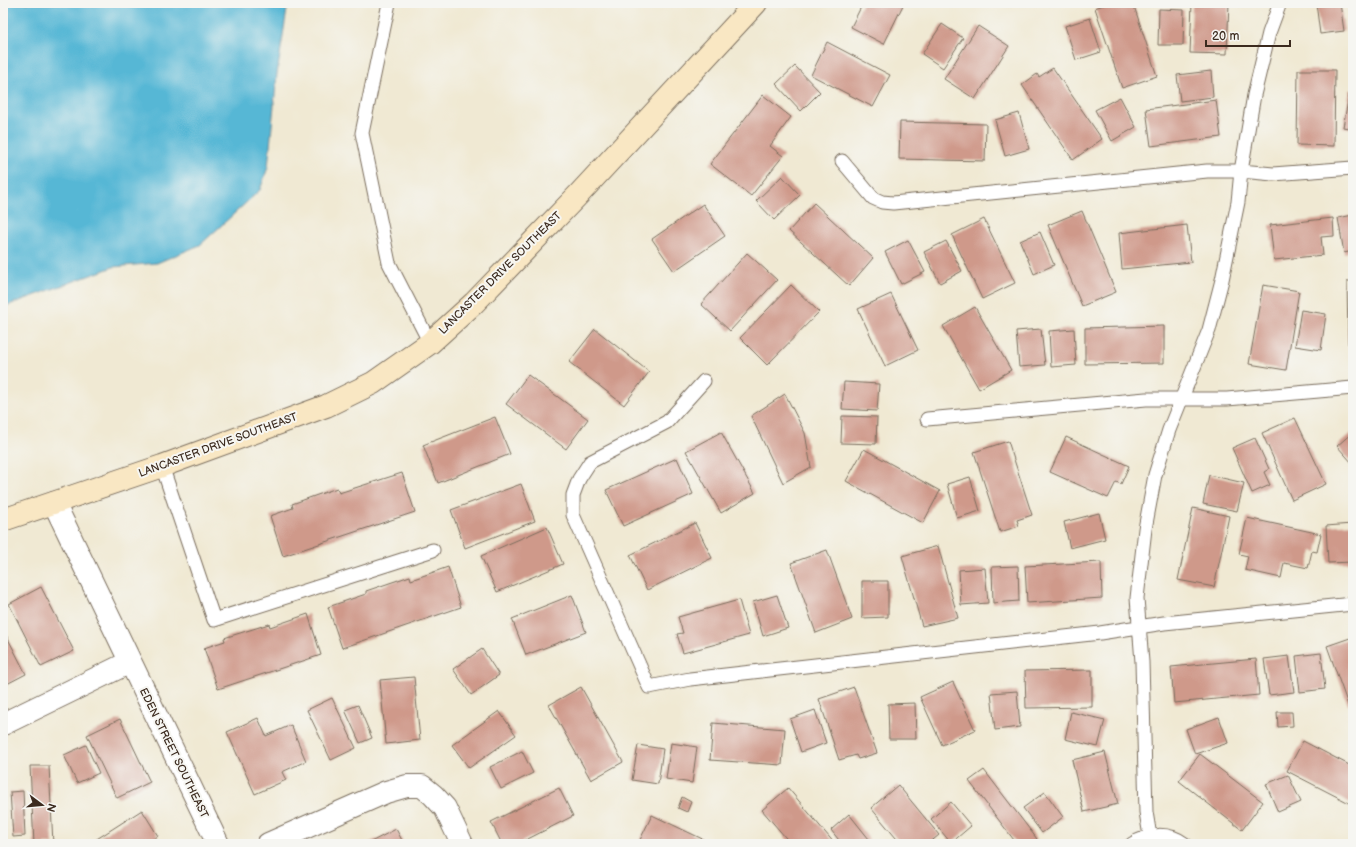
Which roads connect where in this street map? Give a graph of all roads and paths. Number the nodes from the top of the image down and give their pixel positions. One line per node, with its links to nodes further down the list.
1 (389, 3): 7 (lane)
2 (756, 3): 7 (main road, LANCASTER DRIVE SOUTHEAST)
3 (1280, 3): 6 (lane)
4 (842, 161): 6 (lane)
5 (1353, 168): 6 (lane)
6 (1241, 171): 10 (lane)
7 (430, 343): 12 (main road, LANCASTER DRIVE SOUTHEAST)
8 (704, 381): 17 (lane)
9 (1353, 388): 10 (lane)
10 (1182, 398): 11 (lane); 17 (lane)
11 (927, 419)
12 (162, 466): 13 (main road, LANCASTER DRIVE SOUTHEAST); 15 (lane)
13 (54, 503): 14 (main road, LANCASTER DRIVE SOUTHEAST); 18 (street, EDEN STREET SOUTHEAST)
14 (3, 520)
15 (433, 550)
16 (1353, 604): 17 (lane)
17 (1139, 627): 20 (lane)
18 (130, 662): 19 (street); 21 (street, EDEN STREET SOUTHEAST)
19 (3, 724)
20 (1150, 836): 24 (lane); 25 (lane)
21 (218, 844)
22 (268, 844): 23 (street)
23 (462, 844)
24 (1132, 844)
25 (1185, 844)

